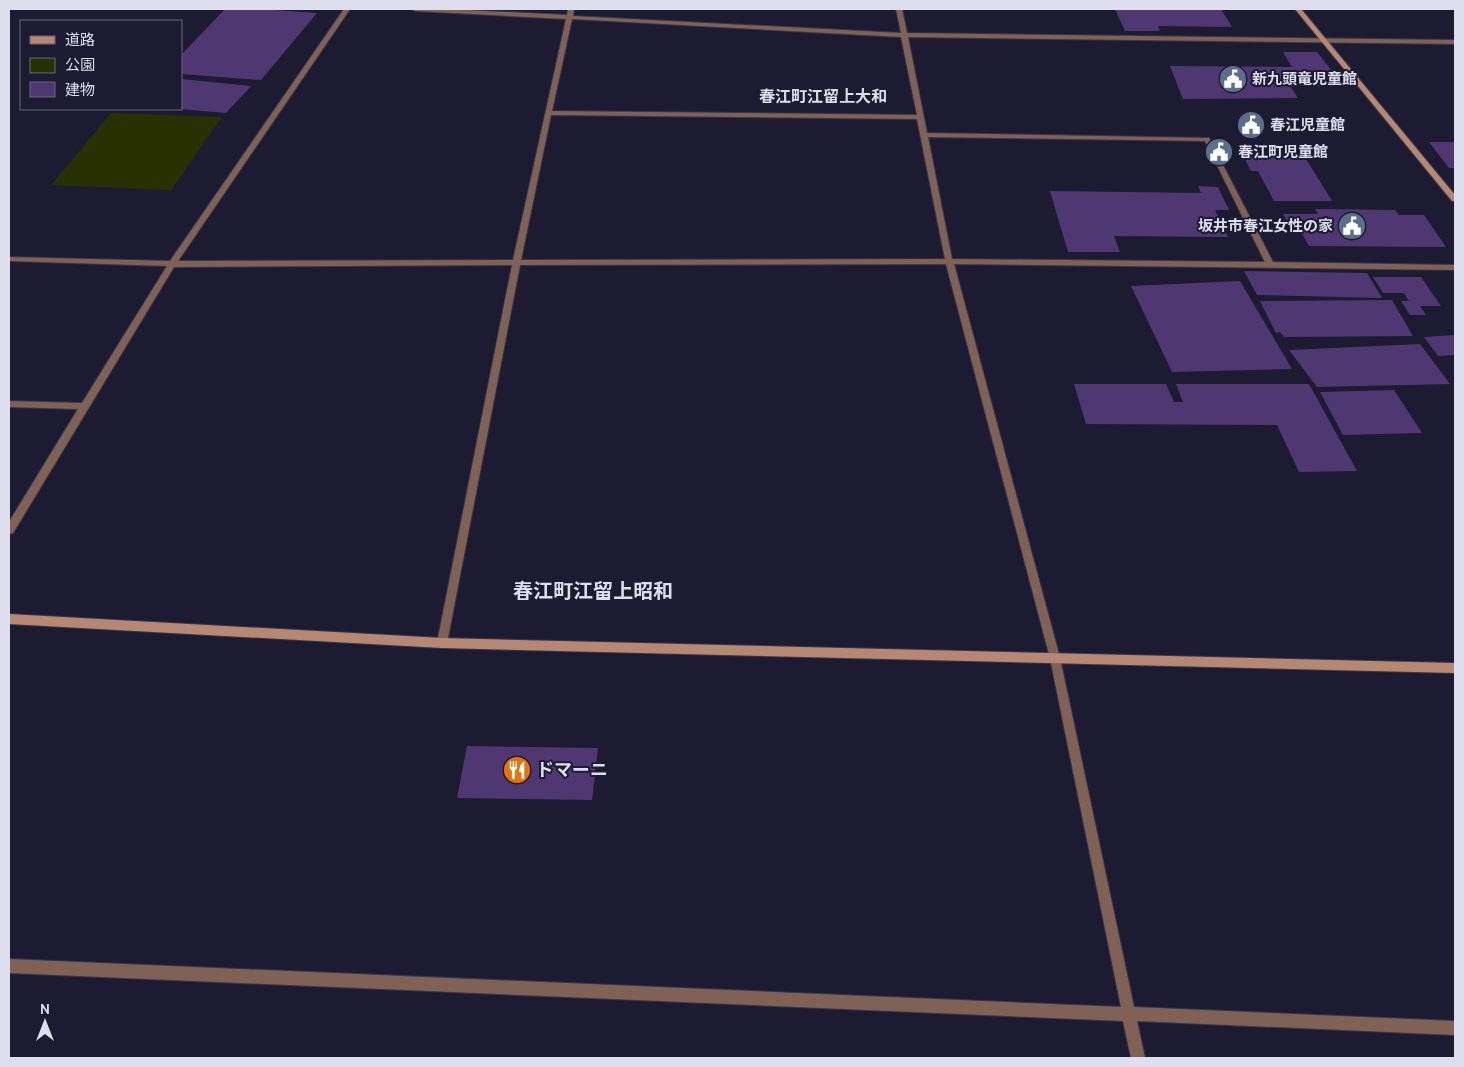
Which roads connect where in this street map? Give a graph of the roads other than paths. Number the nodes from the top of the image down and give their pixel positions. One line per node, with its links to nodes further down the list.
1 (348, 9): 16 (street)
2 (415, 9): 5 (street)
3 (899, 9): 6 (street)
4 (1298, 9): 7 (street)
5 (570, 13): 6 (street); 9 (street)
6 (904, 35): 7 (street); 10 (street)
7 (1324, 40): 8 (street); 12 (street)
8 (1455, 42)
9 (548, 113): 10 (street); 15 (street)
10 (920, 116): 11 (street)
11 (924, 135): 14 (street); 17 (street)
12 (1455, 199)
13 (9, 259): 16 (street)
14 (949, 260): 15 (street); 17 (street); 24 (street)
15 (516, 263): 16 (street); 23 (street)
16 (172, 264): 20 (street)
17 (1270, 264): 18 (street)
18 (1455, 267)
19 (9, 404): 20 (street)
20 (85, 406): 21 (street)
21 (9, 530)
22 (9, 618): 23 (street)
23 (442, 643): 24 (street)
24 (1054, 658): 25 (street); 27 (street)
25 (1455, 668)
26 (9, 966): 27 (street)
27 (1128, 1014): 28 (street); 29 (street)
28 (1455, 1028)
29 (1138, 1058)

